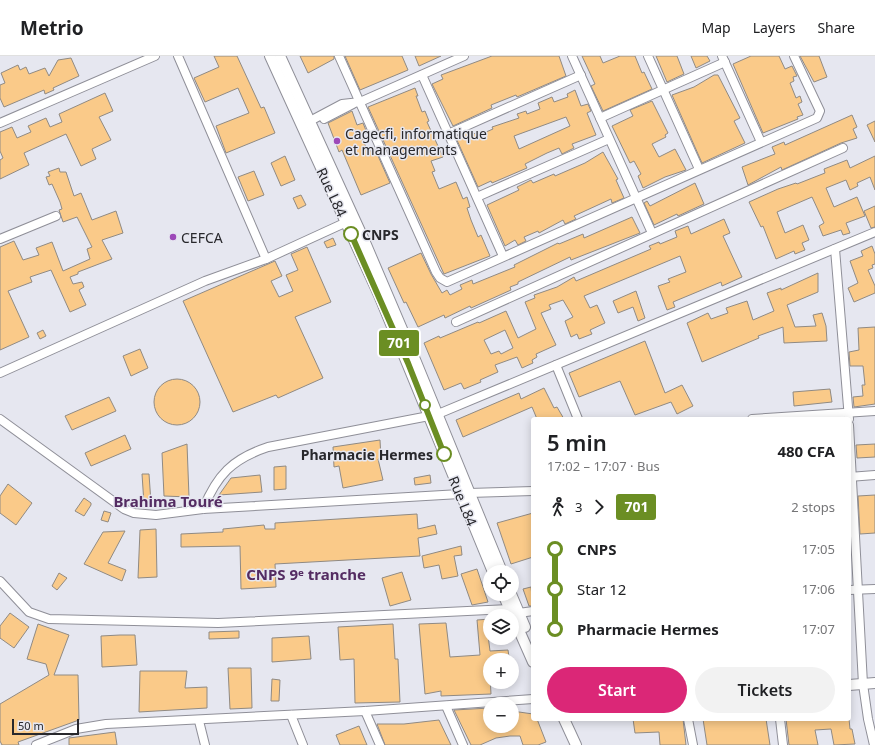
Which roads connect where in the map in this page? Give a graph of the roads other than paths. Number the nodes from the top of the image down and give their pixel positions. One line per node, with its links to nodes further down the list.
1 (156, 56): 16 (street)
2 (178, 56): 32 (street)
3 (270, 56): 26 (street, Rue L84)
4 (280, 56): 17 (street, Rue L84)
5 (339, 56): 14 (street)
6 (464, 56): 11 (street)
7 (572, 56): 12 (street)
8 (648, 56): 13 (street)
9 (794, 56): 20 (street)
10 (724, 59): 13 (street); 20 (street)
11 (422, 75): 14 (street); 18 (street)
12 (581, 75): 15 (street); 18 (street)
13 (663, 90): 15 (street); 22 (street)
14 (358, 102): 17 (street); 31 (street)
15 (600, 118): 19 (street)
16 (0, 123)
17 (311, 123): 26 (street, Rue L84)
18 (448, 134): 23 (street)
19 (609, 139): 23 (street); 24 (street)
20 (761, 142): 22 (street)
21 (843, 148): 28 (street)
22 (699, 169): 24 (street)
23 (477, 197): 31 (street)
24 (636, 197): 28 (street); 31 (street)
25 (56, 216): 29 (street)
26 (350, 221): 32 (street); 37 (street, Rue L84)
27 (875, 232): 30 (street)
28 (652, 233): 33 (street)
29 (0, 239)
30 (836, 249): 34 (street); 38 (street)
31 (503, 256)
32 (266, 259): 35 (street)
33 (456, 322)
34 (556, 365): 37 (street); 39 (street)
35 (0, 373)
36 (875, 411): 38 (street)
37 (434, 415): 45 (street, Rue L84); 46 (street)
38 (848, 416): 40 (street)
39 (577, 417)
40 (816, 417)
41 (0, 419): 46 (street)
42 (875, 475): 43 (street)
43 (851, 477): 51 (street)
44 (531, 491): 45 (street)
45 (465, 494): 46 (street); 47 (street, Rue L84); 48 (street, Rue L84)
46 (203, 510)
47 (490, 565)
48 (499, 565)
49 (0, 581): 54 (street)
50 (875, 588): 51 (street)
51 (853, 590): 60 (street)
52 (506, 601): 53 (street)
53 (509, 609)
54 (483, 610)
55 (531, 611): 56 (street)
56 (519, 614): 58 (street)
57 (519, 631): 59 (street)
58 (531, 641)
59 (531, 658)
60 (863, 684): 61 (street); 62 (street); 81 (street)
61 (875, 684)
62 (851, 685)
63 (531, 699): 64 (street)
64 (446, 706): 65 (street); 76 (street)
65 (365, 711): 66 (street); 75 (street)
66 (291, 716): 67 (street); 74 (street)
67 (199, 721): 72 (street); 73 (street)
68 (559, 721): 77 (street)
69 (565, 721): 78 (street)
70 (688, 721): 79 (street)
71 (780, 721): 80 (street)
72 (36, 745)
73 (205, 745)
74 (303, 745)
75 (380, 745)
76 (463, 745)
77 (569, 745)
78 (576, 745)
79 (693, 745)
80 (783, 745)
81 (874, 745)

